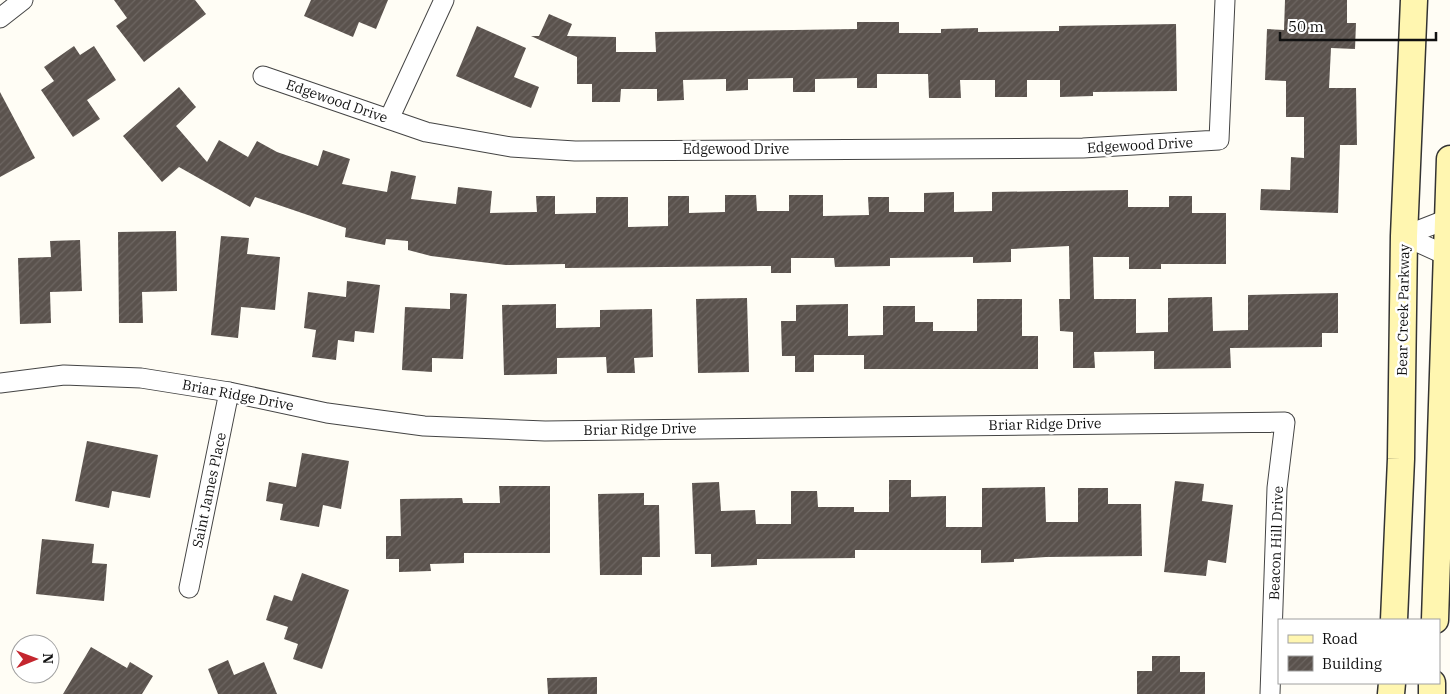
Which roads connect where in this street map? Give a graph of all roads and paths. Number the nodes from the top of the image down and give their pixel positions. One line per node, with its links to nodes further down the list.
1 (23, 0): 5 (street)
2 (444, 0): 7 (street)
3 (1225, 0): 7 (street, Edgewood Drive)
4 (1414, 0): 10 (main road, Bear Creek Parkway)
5 (0, 18)
6 (263, 76): 7 (street, Edgewood Drive)
7 (389, 119)
8 (1450, 159): 9 (main road)
9 (1449, 218): 10 (street); 11 (main road)
10 (1404, 236): 11 (street); 16 (main road, Bear Creek Parkway)
11 (1448, 257): 17 (main road)
12 (0, 383): 13 (street, Briar Ridge Drive)
13 (229, 392): 14 (street, Briar Ridge Drive); 15 (street, Saint James Place)
14 (1285, 422): 18 (street, Beacon Hill Drive)
15 (189, 588)
16 (1394, 619)
17 (1435, 619)
18 (1270, 694)

